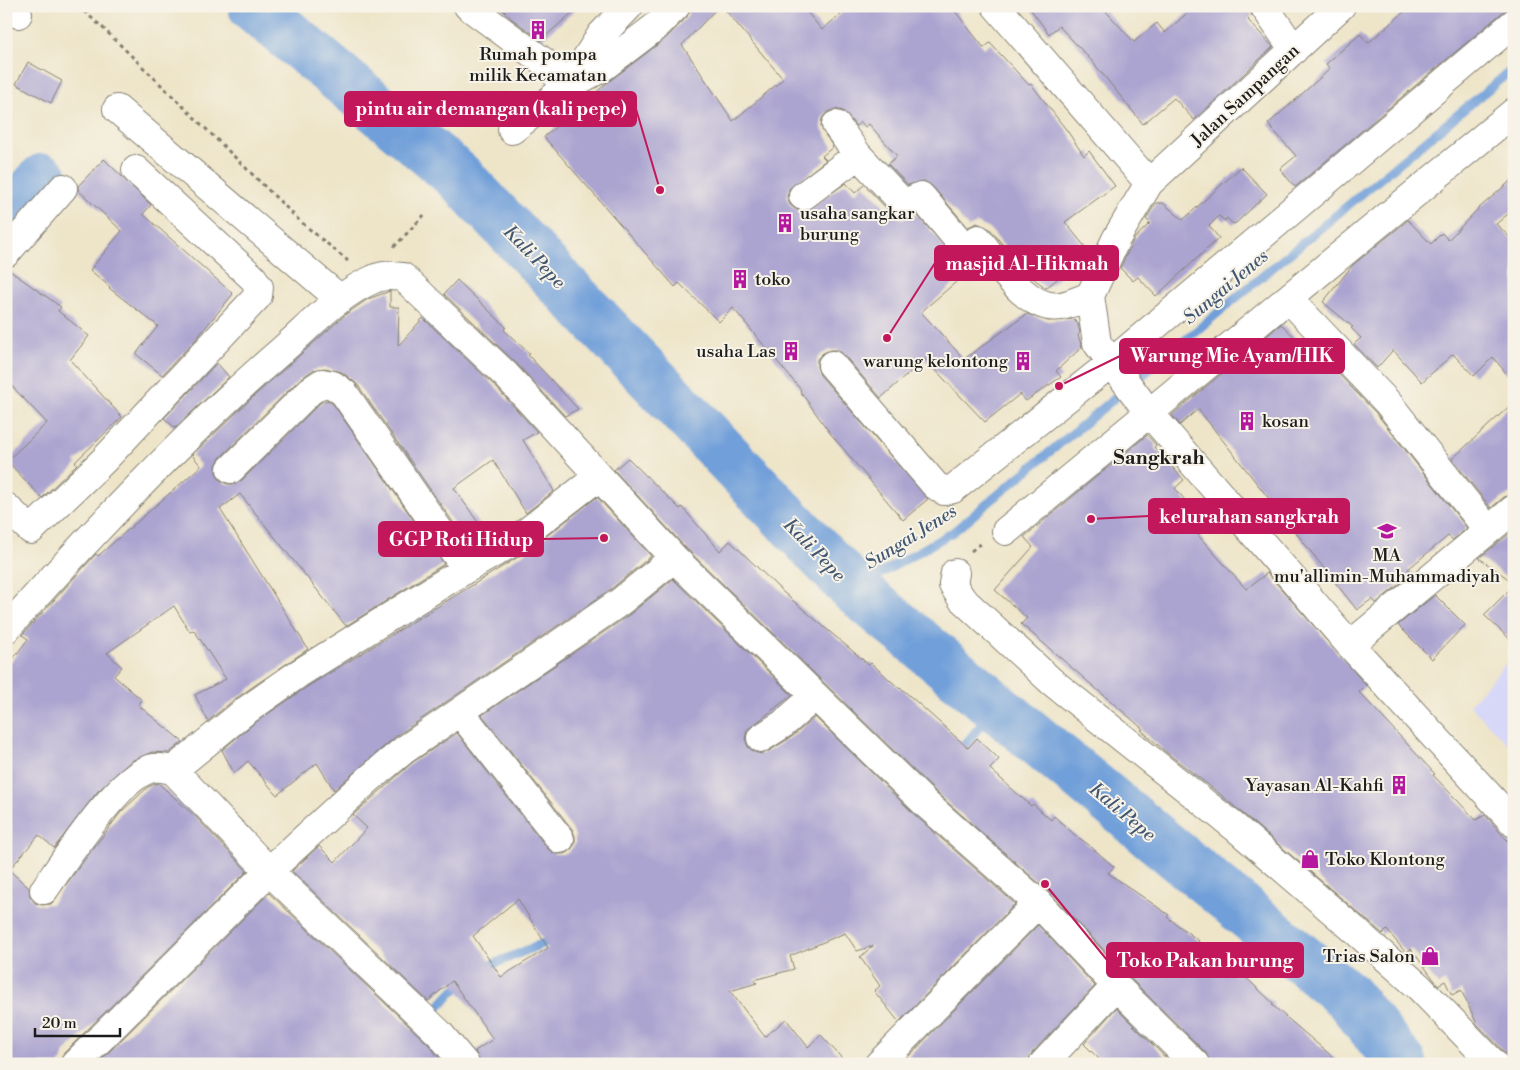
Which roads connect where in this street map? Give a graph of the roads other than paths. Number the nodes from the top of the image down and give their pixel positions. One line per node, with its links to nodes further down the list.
1 (468, 6): 9 (street)
2 (629, 6): 9 (street)
3 (676, 6): 9 (street)
4 (996, 6): 16 (street)
5 (1264, 6): 8 (street)
6 (1341, 6): 8 (street, Jalan Sampangan)
7 (1514, 22): 24 (street)
8 (1294, 50): 16 (street, Jalan Sampangan)
9 (568, 86): 13 (street)
10 (117, 109): 21 (street)
11 (1514, 112): 22 (street)
12 (836, 124): 14 (street)
13 (512, 130)
14 (858, 155): 18 (street); 20 (street)
15 (136, 170): 28 (street)
16 (1149, 183): 20 (street, Jalan Sampangan)
17 (63, 188): 19 (street)
18 (803, 196)
19 (6, 253)
20 (1090, 296): 24 (street)
21 (340, 299): 27 (street); 35 (street)
22 (1289, 300): 25 (street); 30 (street)
23 (832, 365): 24 (street)
24 (1114, 367): 25 (street)
25 (1148, 411): 31 (street); 36 (street)
26 (231, 470): 33 (street)
27 (598, 477): 32 (street); 33 (street)
28 (6, 507)
29 (1514, 509): 30 (street)
30 (1488, 530): 36 (street)
31 (1006, 531)
32 (674, 558): 37 (street); 38 (street)
33 (466, 568): 40 (street)
34 (955, 574): 52 (street)
35 (6, 628)
36 (1350, 645): 41 (street)
37 (815, 696): 39 (street); 45 (street)
38 (460, 712): 42 (street); 43 (street)
39 (762, 738)
40 (173, 770): 43 (street); 44 (street)
41 (1514, 823)
42 (560, 839)
43 (269, 871): 47 (street); 48 (street)
44 (44, 890)
45 (1038, 903): 46 (street); 49 (street)
46 (1116, 986): 50 (street); 51 (street)
47 (75, 1064)
48 (465, 1064)
49 (879, 1064)
50 (1043, 1064)
51 (1195, 1064)
52 (1494, 1064)

